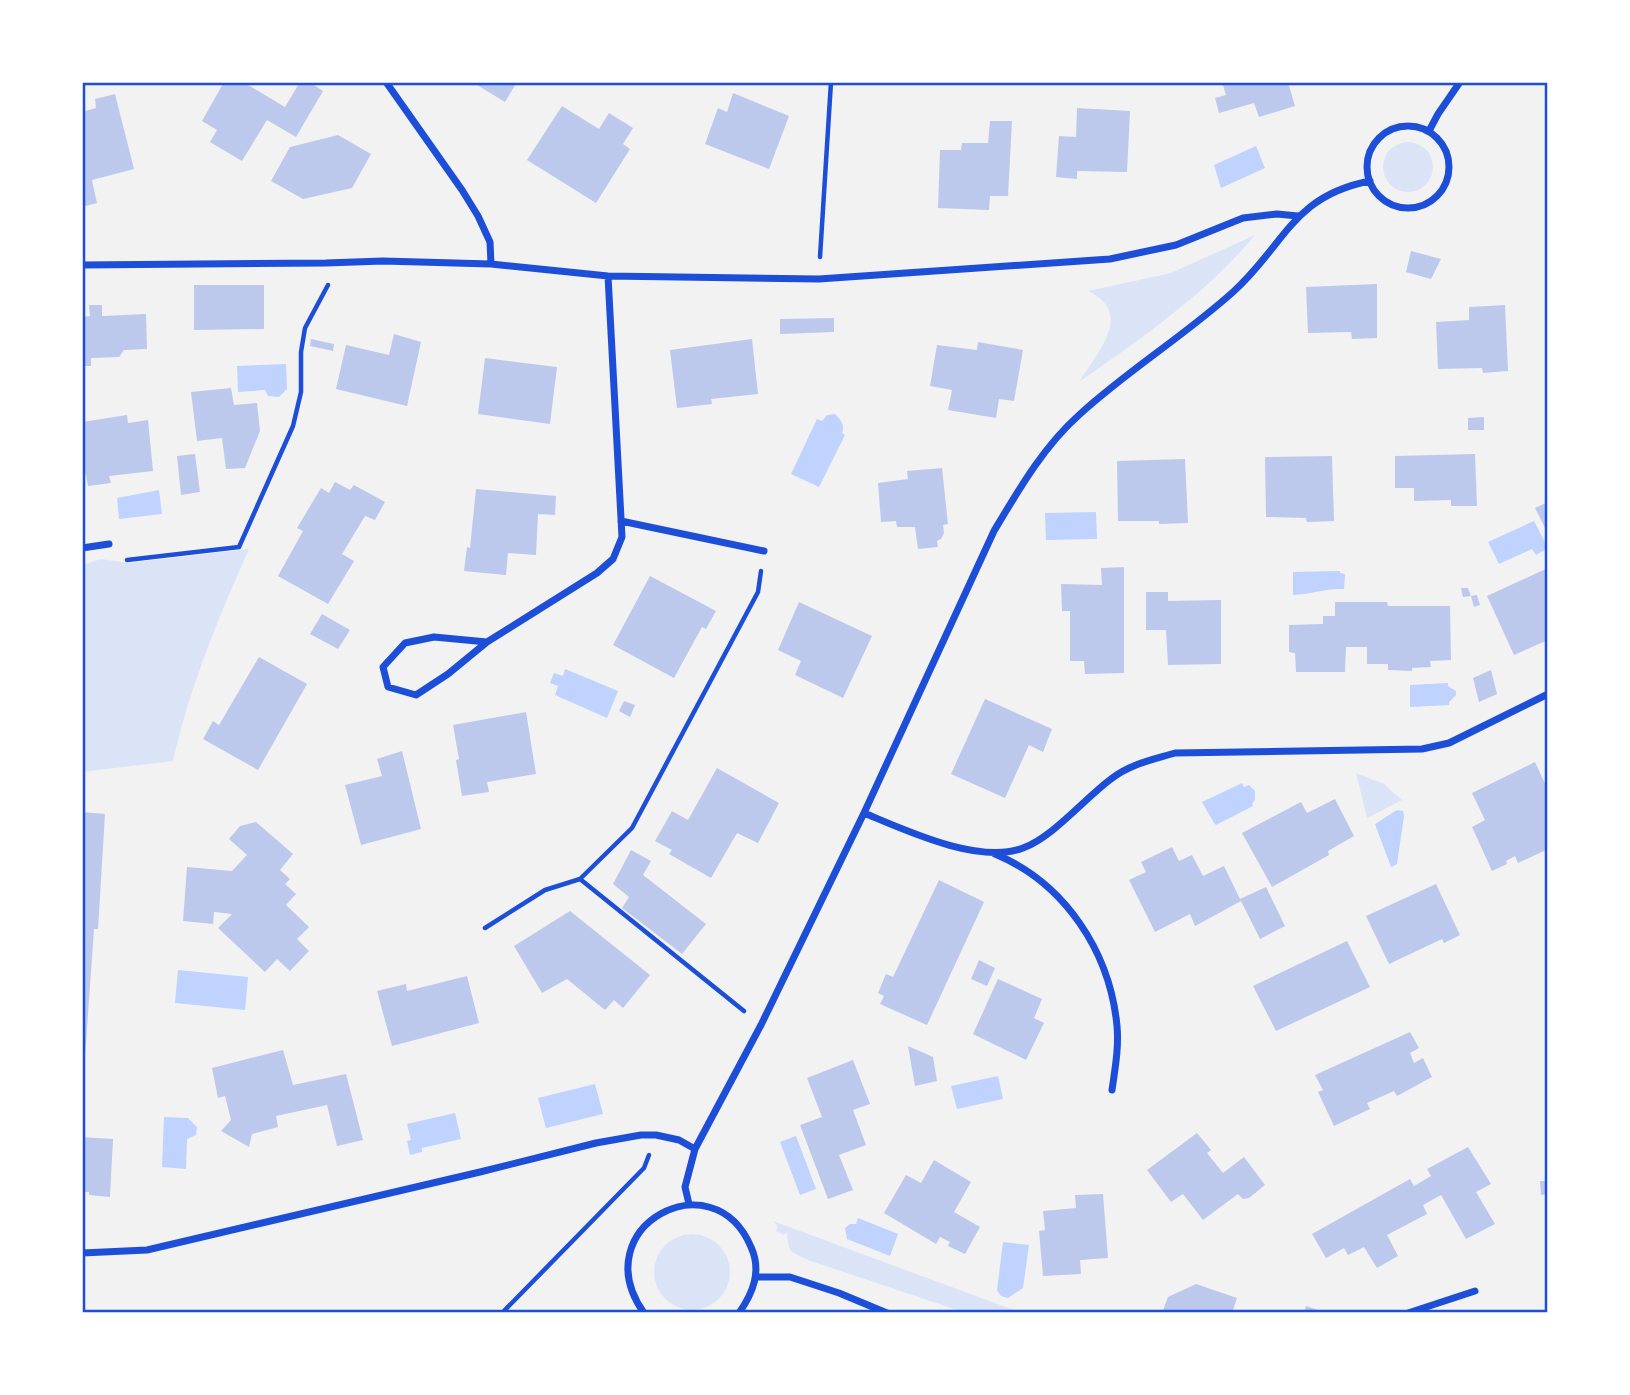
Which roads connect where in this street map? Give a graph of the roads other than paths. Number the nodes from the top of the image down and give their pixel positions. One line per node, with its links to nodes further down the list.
1 (386, 82): 6 (street)
2 (1460, 82): 3 (street)
3 (1429, 131): 4 (street); 4 (street)
4 (1370, 181): 5 (street)
5 (1298, 216): 8 (street); 15 (street)
6 (491, 264): 7 (street); 8 (street)
7 (82, 265)
8 (607, 276): 9 (street)
9 (621, 521): 12 (street); 13 (street)
10 (109, 544): 11 (street)
11 (82, 548)
12 (764, 551)
13 (487, 642): 13 (street)
14 (1548, 694): 16 (street)
15 (864, 813): 16 (street); 18 (street)
16 (993, 853): 17 (street)
17 (1112, 1090)
18 (695, 1149): 19 (street); 20 (street)
19 (689, 1204): 21 (street); 23 (street)
20 (82, 1253)
21 (756, 1277): 24 (street); 25 (street)
22 (1475, 1291): 26 (street)
23 (643, 1312)
24 (739, 1313)
25 (887, 1313)
26 (1408, 1313)

